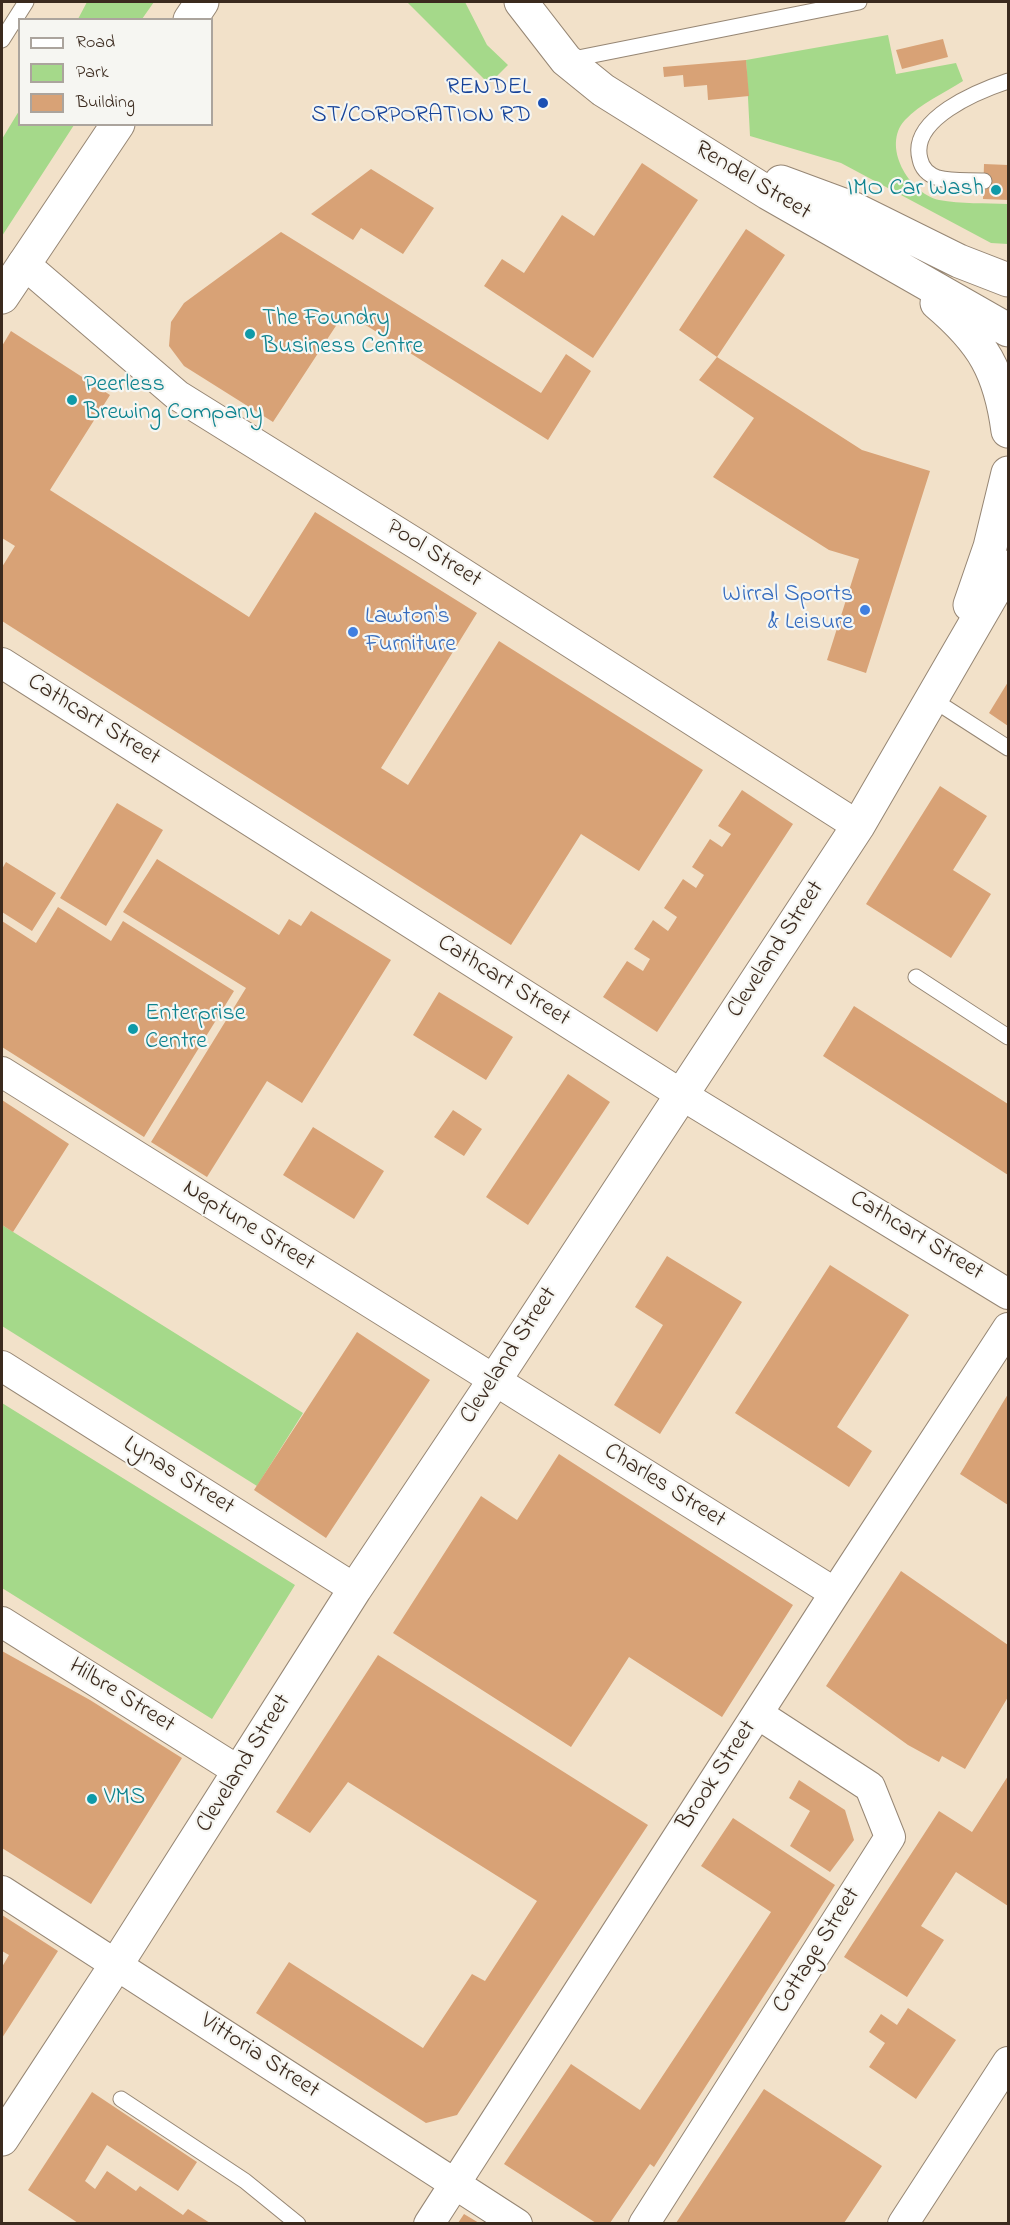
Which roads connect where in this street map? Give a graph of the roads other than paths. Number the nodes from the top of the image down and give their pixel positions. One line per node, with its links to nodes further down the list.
1 (26, 2): 6 (lane)
2 (202, 2): 5 (main road)
3 (859, 2): 7 (lane)
4 (525, 3): 7 (main road, Rendel Street)
5 (191, 18)
6 (2, 40)
7 (566, 60): 10 (main road, Rendel Street)
8 (1008, 81): 11 (lane)
9 (117, 126): 12 (main road)
10 (709, 156): 13 (main road, Rendel Street); 14 (main road)
11 (984, 181)
12 (23, 263): 15 (main road); 23 (street, Pool Street)
13 (890, 263): 16 (main road, Rendel Street); 17 (main road)
14 (1008, 280)
15 (2, 297)
16 (1008, 330)
17 (1008, 431)
18 (1008, 473): 21 (main road)
19 (1008, 567): 21 (main road, Cleveland Street)
20 (2, 663): 27 (street, Cathcart Street)
21 (940, 686): 22 (lane); 23 (main road, Cleveland Street)
22 (1008, 748)
23 (858, 826): 27 (main road, Cleveland Street)
24 (915, 977): 25 (lane)
25 (1008, 1037)
26 (2, 1072): 31 (street, Neptune Street)
27 (682, 1095): 28 (street, Cathcart Street); 31 (main road, Cleveland Street)
28 (1008, 1294)
29 (1008, 1328): 33 (street, Brook Street)
30 (2, 1366): 32 (street, Lynas Street)
31 (494, 1381): 32 (main road, Cleveland Street); 33 (street, Charles Street)
32 (355, 1589): 36 (main road, Cleveland Street)
33 (835, 1593): 35 (street, Brook Street)
34 (2, 1622): 36 (street, Hilbre Street)
35 (758, 1714): 42 (street, Brook Street); 46 (street, Cottage Street)
36 (240, 1772): 38 (main road, Cleveland Street)
37 (2, 1891): 38 (street, Vittoria Street)
38 (116, 1965): 41 (main road, Cleveland Street); 42 (street, Vittoria Street)
39 (1008, 2062): 47 (street)
40 (121, 2099): 43 (lane)
41 (2, 2139)
42 (455, 2184): 44 (street, Brook Street); 45 (street, Vittoria Street)
43 (298, 2223)
44 (429, 2223)
45 (517, 2223)
46 (644, 2223)
47 (903, 2223)

